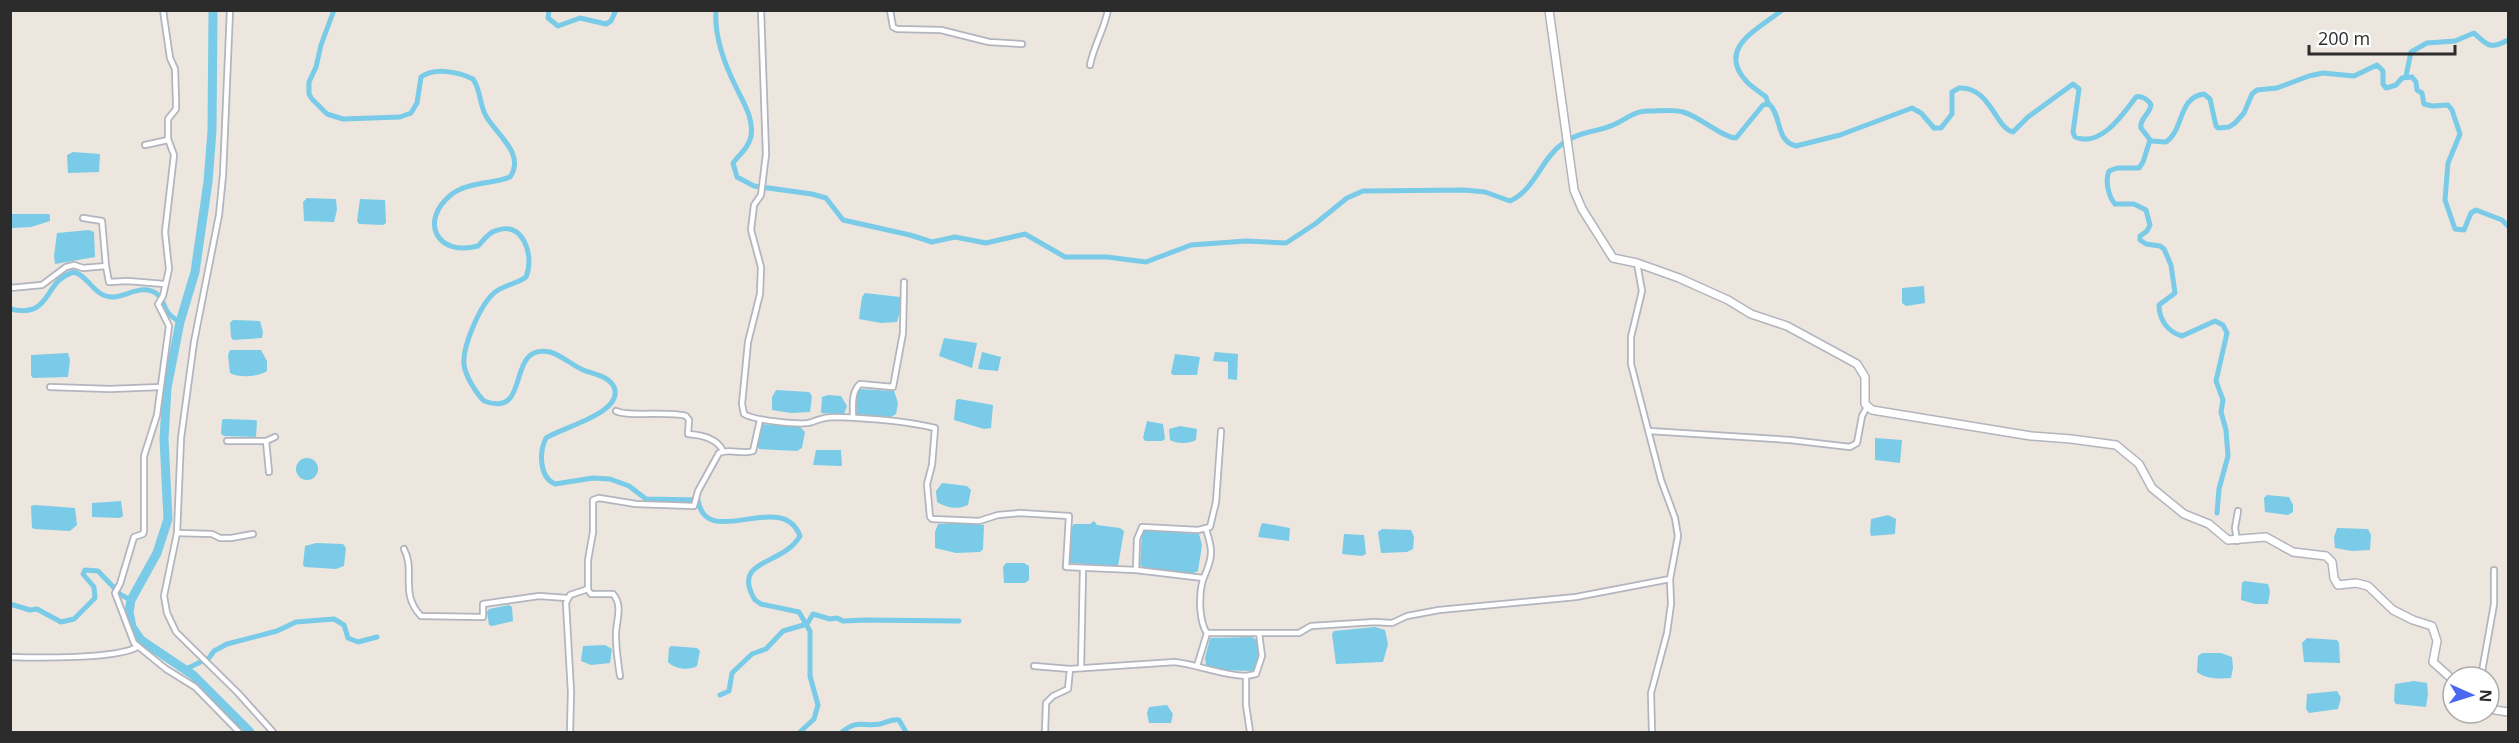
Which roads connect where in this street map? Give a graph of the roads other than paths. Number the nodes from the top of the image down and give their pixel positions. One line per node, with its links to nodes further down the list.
1 (164, 10): 9 (street)
2 (230, 10): 32 (street)
3 (761, 10): 22 (street)
4 (890, 10): 7 (street)
5 (1108, 10): 8 (street)
6 (1549, 10): 12 (main road)
7 (1022, 44)
8 (1090, 64)
9 (168, 140): 10 (street); 15 (street)
10 (145, 145)
11 (83, 218): 13 (street)
12 (1637, 263): 19 (main road); 24 (street)
13 (106, 266): 15 (street); 16 (street)
14 (904, 282): 21 (street)
15 (165, 284): 18 (street)
16 (10, 288)
17 (50, 387): 18 (street)
18 (160, 387): 45 (street)
19 (1867, 407): 24 (street); 34 (main road)
20 (616, 411): 28 (street)
21 (853, 417): 22 (street); 36 (street)
22 (760, 420): 28 (street)
23 (1221, 431): 31 (street)
24 (1649, 431): 40 (street)
25 (275, 437): 27 (street)
26 (227, 441): 27 (street)
27 (266, 441): 29 (street)
28 (723, 451): 41 (street)
29 (269, 472)
30 (2238, 511): 34 (street)
31 (1206, 529): 37 (street); 39 (street)
32 (177, 533): 33 (street); 56 (street)
33 (253, 534)
34 (2237, 541): 52 (main road)
35 (404, 549): 42 (street)
36 (1083, 569): 37 (street); 51 (street)
37 (1136, 570): 39 (street)
38 (2494, 570): 47 (street)
39 (1203, 578): 43 (street)
40 (1670, 579): 44 (street); 60 (street)
41 (588, 589): 42 (street); 53 (street)
42 (567, 598): 57 (street)
43 (1207, 633): 44 (street); 49 (street)
44 (1259, 633): 54 (street)
45 (137, 647): 46 (street); 55 (street)
46 (10, 657)
47 (2483, 665)
48 (1034, 666): 50 (street)
49 (1197, 666): 51 (street); 54 (street)
50 (1070, 669): 51 (street); 58 (street)
51 (1081, 669)
52 (2441, 669)
53 (620, 676)
54 (1246, 676): 59 (street)
55 (239, 732)
56 (273, 732)
57 (570, 732)
58 (1045, 732)
59 (1250, 732)
60 (1652, 732)

